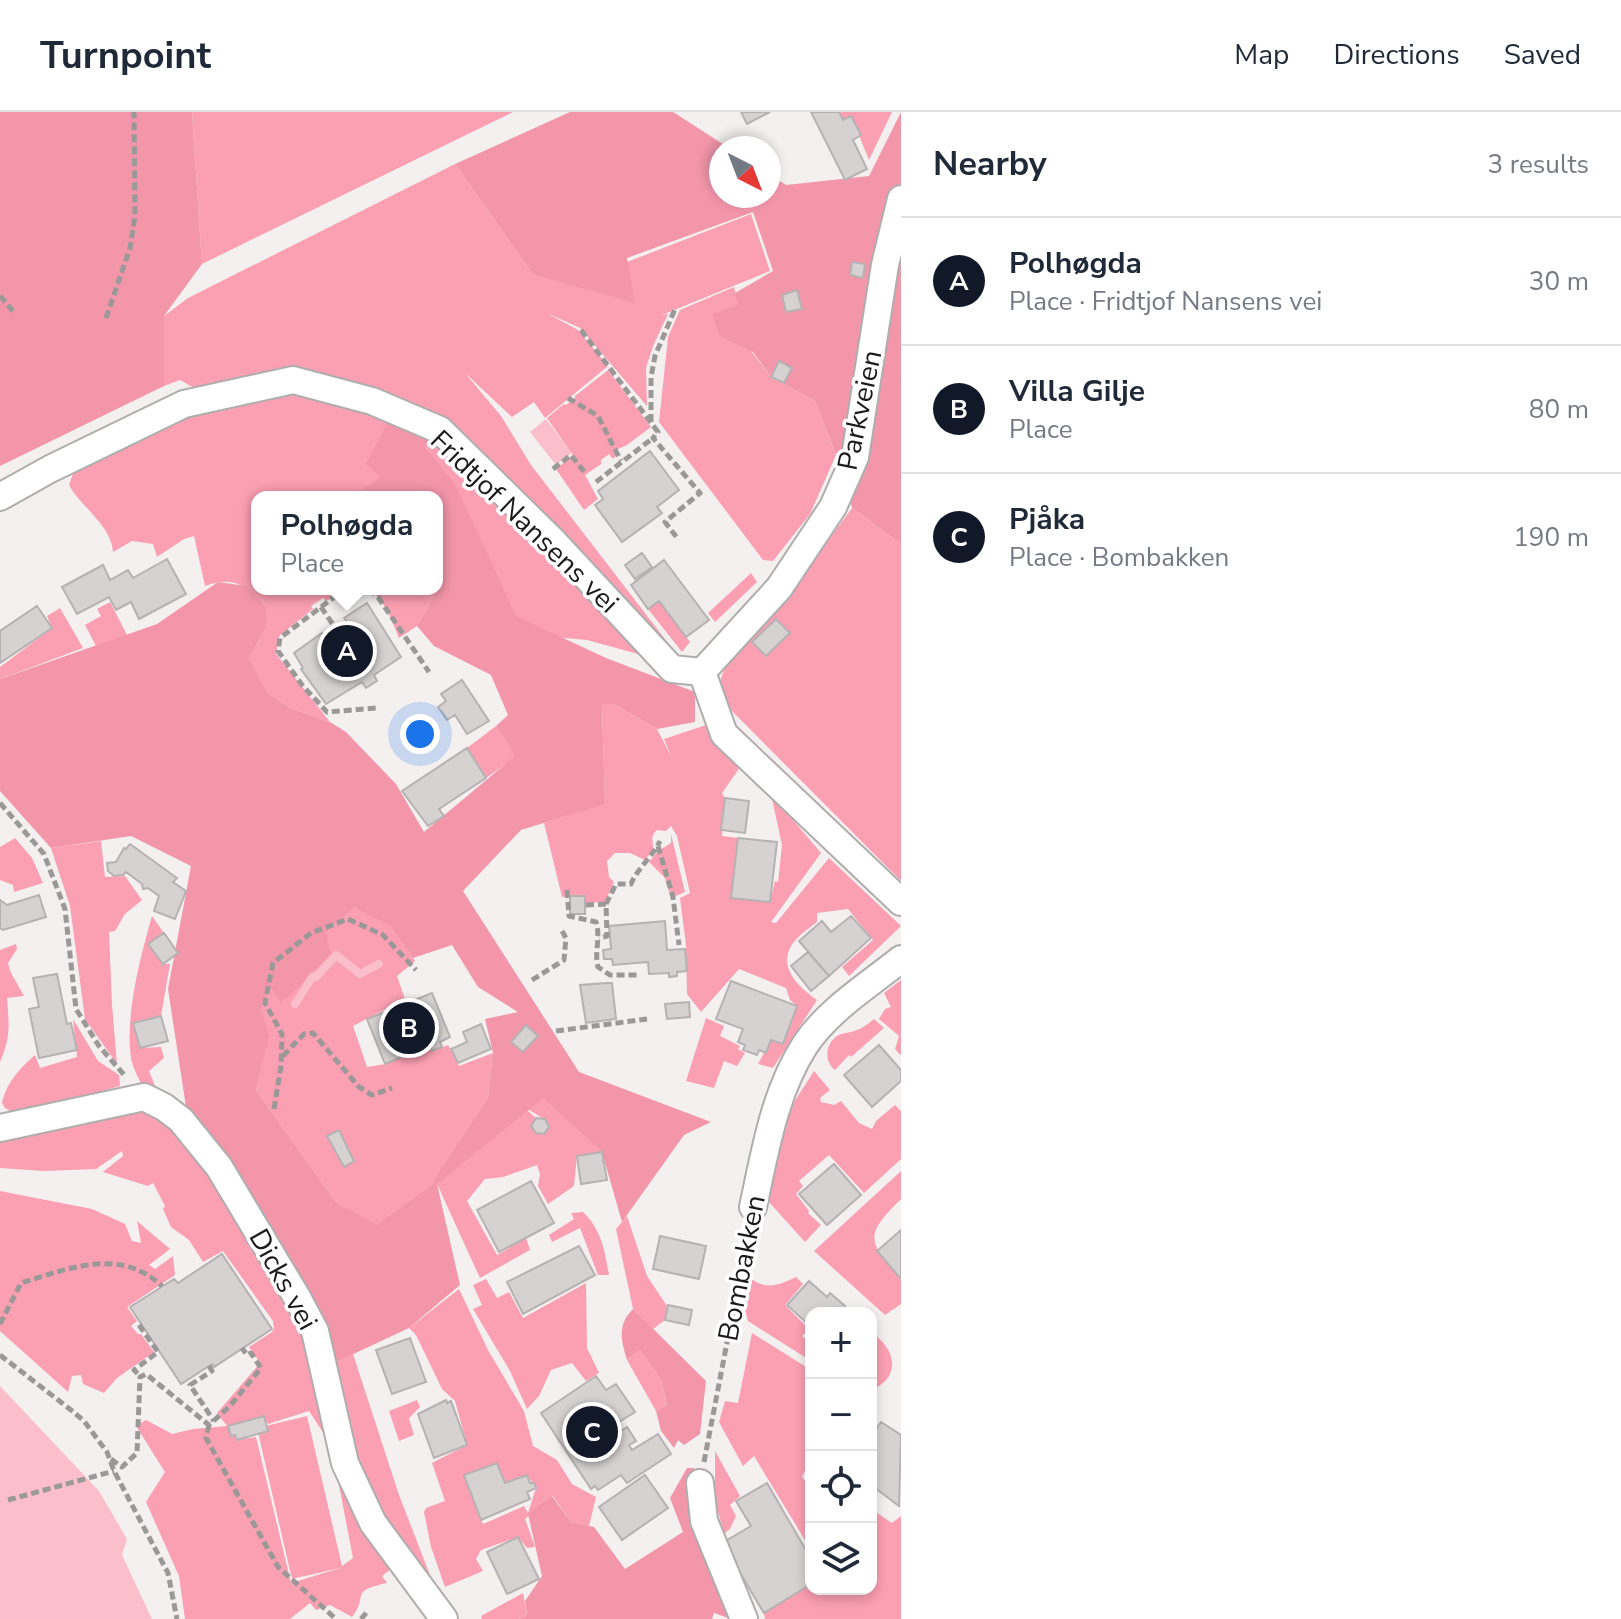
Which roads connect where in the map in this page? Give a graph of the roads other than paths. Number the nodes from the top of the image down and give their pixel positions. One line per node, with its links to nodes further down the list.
1 (901, 199): 3 (street, Parkveien)
2 (0, 497): 3 (street, Fridtjof Nansens vei)
3 (702, 672): 4 (street)
4 (901, 902)
5 (901, 959): 7 (street, Bombakken)
6 (0, 1128): 9 (street, Dicks vei)
7 (753, 1207)
8 (700, 1483): 10 (street)
9 (444, 1619)
10 (744, 1619)

